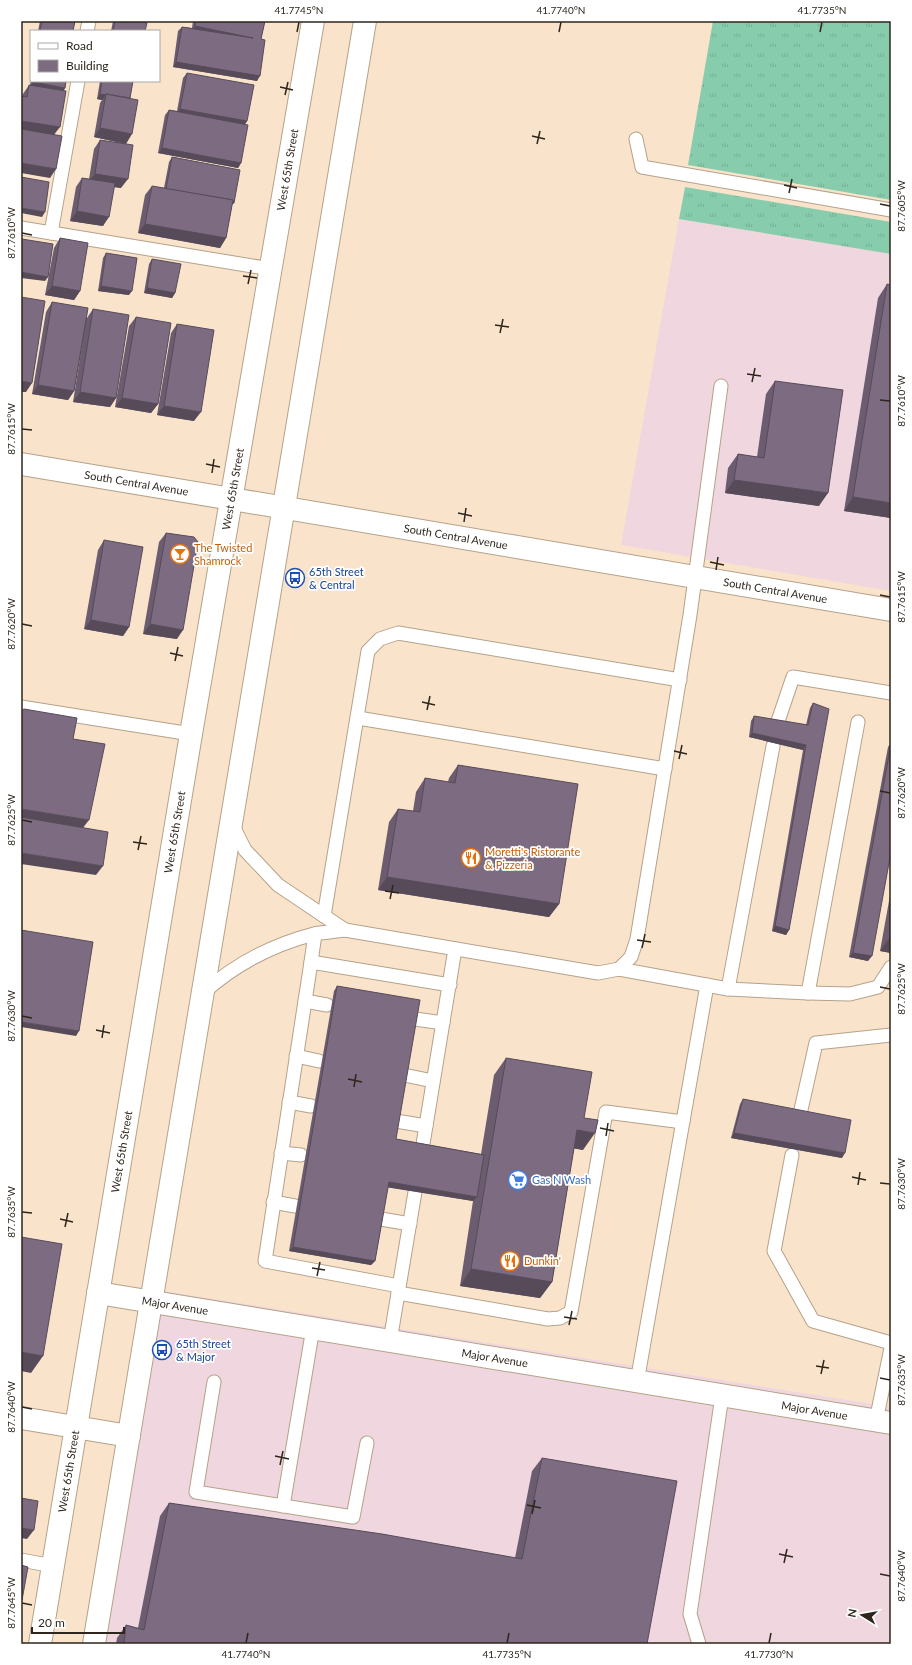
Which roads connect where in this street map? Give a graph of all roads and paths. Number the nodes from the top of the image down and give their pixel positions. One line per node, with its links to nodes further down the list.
1 (313, 21): 8 (street, West 65th Street)
2 (365, 21): 12 (street)
3 (78, 82): 7 (lane)
4 (636, 139): 5 (lane)
5 (891, 210)
6 (21, 228): 7 (lane)
7 (51, 233): 8 (lane)
8 (271, 269): 11 (street, West 65th Street)
9 (721, 386): 13 (lane)
10 (21, 464): 11 (street, South Central Avenue)
11 (232, 499): 12 (street, South Central Avenue); 21 (street, West 65th Street)
12 (284, 508): 13 (street, South Central Avenue); 24 (street)
13 (695, 576): 14 (street, South Central Avenue); 15 (lane)
14 (891, 610)
15 (680, 680): 18 (lane); 23 (lane)
16 (891, 693): 20 (lane)
17 (21, 707): 21 (lane)
18 (358, 718): 23 (lane); 25 (lane)
19 (858, 722): 36 (lane)
20 (776, 727)
21 (191, 734): 62 (street, West 65th Street)
22 (773, 746): 34 (lane)
23 (665, 769): 31 (lane)
24 (232, 823): 25 (lane); 35 (street)
25 (324, 916): 26 (lane)
26 (344, 930): 27 (lane); 28 (lane)
27 (315, 934): 29 (lane); 35 (lane)
28 (456, 949): 31 (lane); 32 (lane)
29 (311, 962): 32 (lane); 37 (lane)
30 (891, 967): 36 (lane)
31 (619, 969): 33 (lane)
32 (450, 985): 40 (lane)
33 (707, 985): 34 (lane); 50 (lane)
34 (728, 989): 36 (lane)
35 (203, 993): 63 (street)
36 (808, 993)
37 (305, 1001): 38 (lane); 42 (lane)
38 (327, 1005)
39 (415, 1018): 40 (lane)
40 (443, 1023): 45 (lane)
41 (891, 1035): 48 (lane)
42 (296, 1056): 43 (lane); 46 (lane)
43 (319, 1061)
44 (404, 1076): 45 (lane)
45 (433, 1081): 51 (lane)
46 (289, 1102): 47 (lane); 53 (lane)
47 (311, 1106)
48 (800, 1114)
49 (396, 1121): 51 (lane)
50 (683, 1122): 61 (lane); 69 (lane)
51 (426, 1126): 52 (lane)
52 (422, 1150)
53 (281, 1153): 54 (lane); 57 (lane)
54 (301, 1155)
55 (792, 1155): 66 (lane)
56 (415, 1192): 60 (lane)
57 (273, 1202): 58 (lane); 61 (lane)
58 (295, 1206)
59 (382, 1219): 60 (lane)
60 (410, 1224): 61 (lane)
61 (399, 1290): 65 (lane)
62 (98, 1293): 63 (street, Major Avenue); 73 (street, West 65th Street)
63 (151, 1302): 64 (street, Major Avenue); 74 (street)
64 (313, 1328): 65 (street, Major Avenue); 76 (lane)
65 (390, 1341): 69 (street, Major Avenue)
66 (891, 1343)
67 (891, 1348): 72 (lane)
68 (214, 1382): 76 (lane)
69 (637, 1382): 70 (street, Major Avenue)
70 (722, 1396): 72 (street, Major Avenue); 81 (lane)
71 (21, 1418): 73 (street)
72 (883, 1422)
73 (76, 1427): 74 (street); 78 (street, West 65th Street)
74 (129, 1436): 80 (street)
75 (367, 1443): 76 (lane)
76 (283, 1506)
77 (21, 1560): 78 (lane)
78 (53, 1566): 79 (street, West 65th Street)
79 (40, 1644)
80 (94, 1644)
81 (699, 1644)

